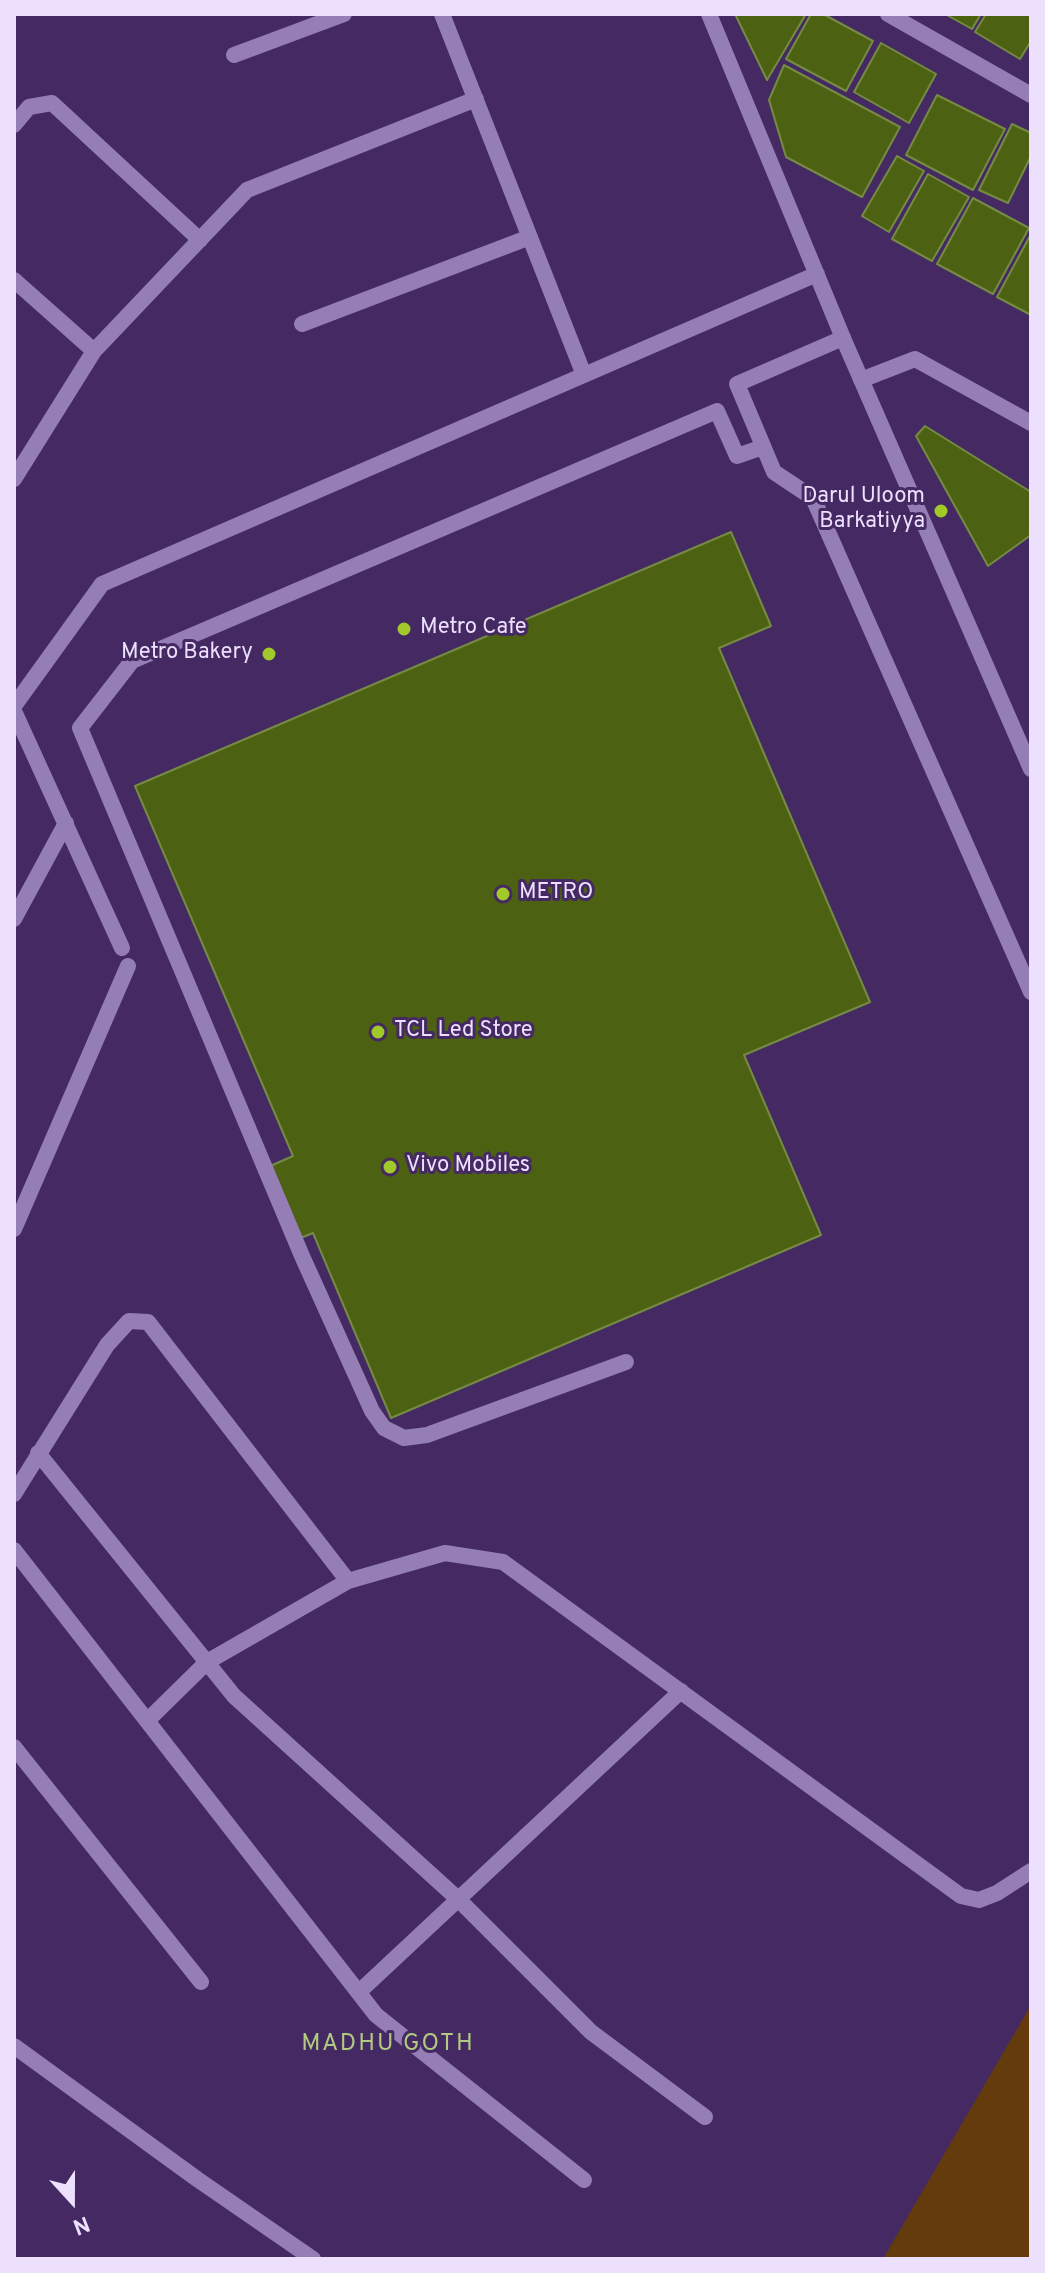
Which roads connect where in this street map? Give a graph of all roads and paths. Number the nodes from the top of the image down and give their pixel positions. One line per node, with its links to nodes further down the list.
1 (344, 14): 5 (street)
2 (442, 14): 7 (street)
3 (709, 14): 11 (street)
4 (888, 14): 6 (street)
5 (234, 55)
6 (1031, 95)
7 (476, 99): 9 (street); 10 (street)
8 (14, 125): 10 (street)
9 (530, 237): 13 (street); 16 (street)
10 (200, 240): 15 (street)
11 (817, 274): 14 (street); 16 (street)
12 (14, 280): 15 (street)
13 (302, 324)
14 (843, 338): 17 (street); 19 (street)
15 (94, 351): 20 (street)
16 (584, 375): 21 (street)
17 (861, 380): 18 (street); 22 (street)
18 (1031, 423)
19 (763, 447): 27 (street); 29 (street)
20 (14, 479)
21 (14, 708): 23 (street)
22 (1031, 769)
23 (66, 823): 24 (street); 25 (street)
24 (14, 919)
25 (122, 948)
26 (128, 966): 28 (street)
27 (1031, 992)
28 (14, 1229)
29 (626, 1362)
30 (38, 1453): 31 (street); 33 (street); 34 (street)
31 (14, 1494)
32 (14, 1550): 36 (street)
33 (348, 1581): 34 (street); 35 (street)
34 (207, 1662): 36 (street); 39 (street)
35 (681, 1691): 38 (street); 39 (street)
36 (147, 1721): 41 (street)
37 (14, 1747): 40 (street)
38 (1031, 1871)
39 (458, 1899): 41 (street); 43 (street)
40 (201, 1982)
41 (359, 1992): 44 (street)
42 (14, 2046): 45 (street)
43 (705, 2117)
44 (584, 2180)
45 (313, 2259)

